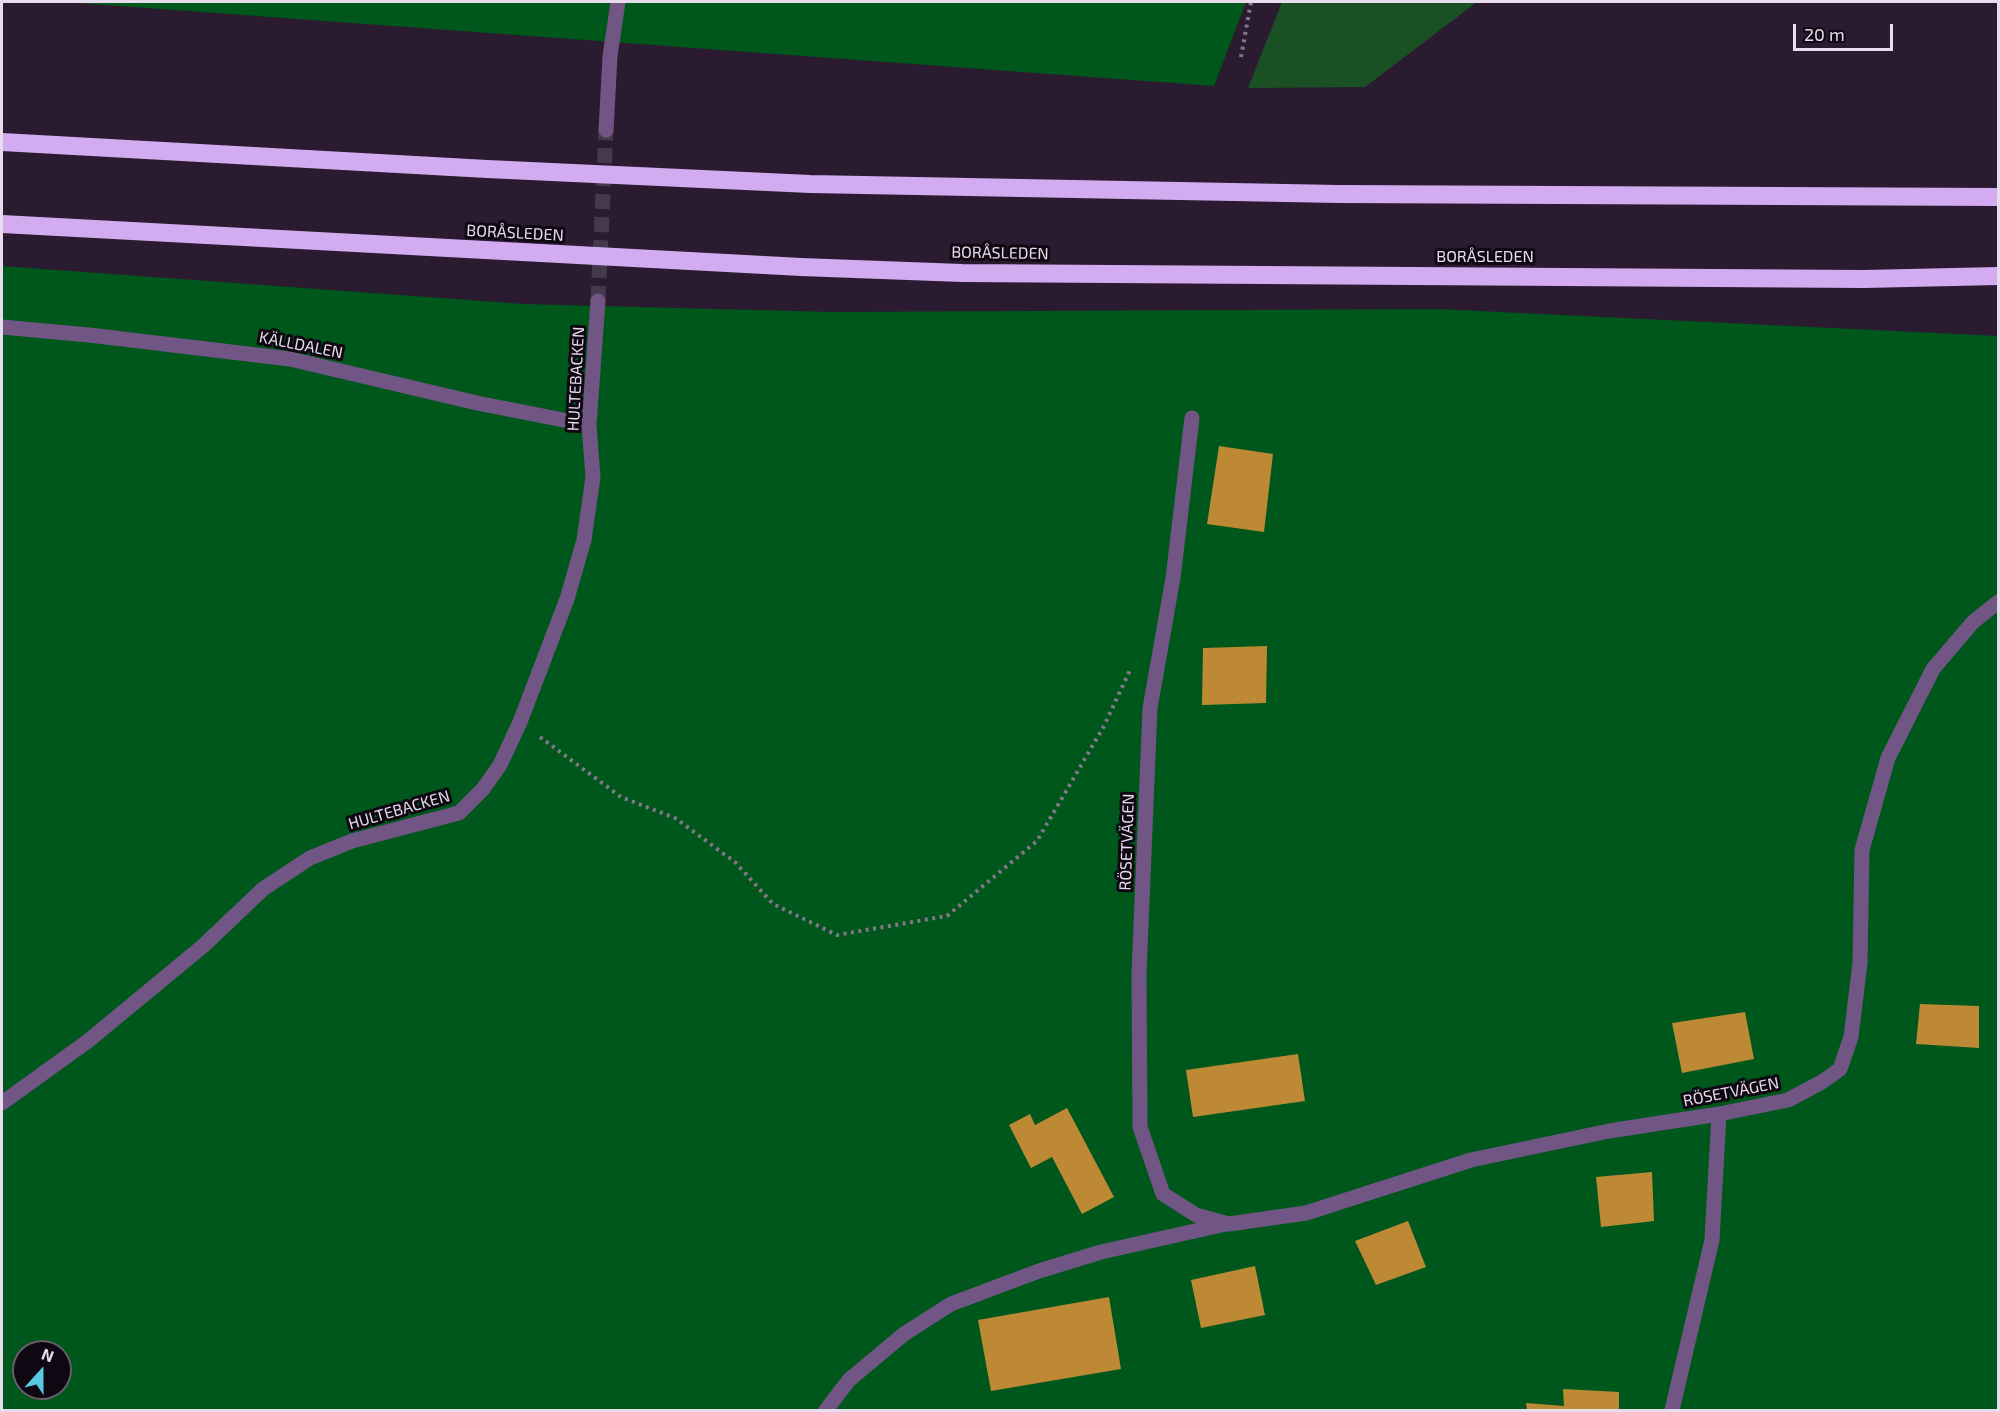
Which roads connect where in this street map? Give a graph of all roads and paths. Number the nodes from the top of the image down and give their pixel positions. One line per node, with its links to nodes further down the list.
1 (618, 2): 4 (street)
2 (1251, 2): 3 (path)
3 (1241, 57)
4 (606, 130)
5 (2, 142): 6 (highway)
6 (1998, 196)
7 (2, 224): 8 (highway, BORÅSLEDEN)
8 (1998, 276)
9 (598, 301): 12 (street, HULTEBACKEN)
10 (2, 327): 12 (street, KÄLLDALEN)
11 (1192, 418): 18 (street, RÖSETVÄGEN)
12 (590, 425): 15 (street, HULTEBACKEN)
13 (1998, 602): 17 (street, RÖSETVÄGEN)
14 (1134, 662): 15 (path)
15 (520, 722): 16 (street, HULTEBACKEN)
16 (2, 1103)
17 (1719, 1114): 18 (street, RÖSETVÄGEN); 20 (street)
18 (1229, 1224): 19 (street, RÖSETVÄGEN)
19 (826, 1410)
20 (1672, 1410)

